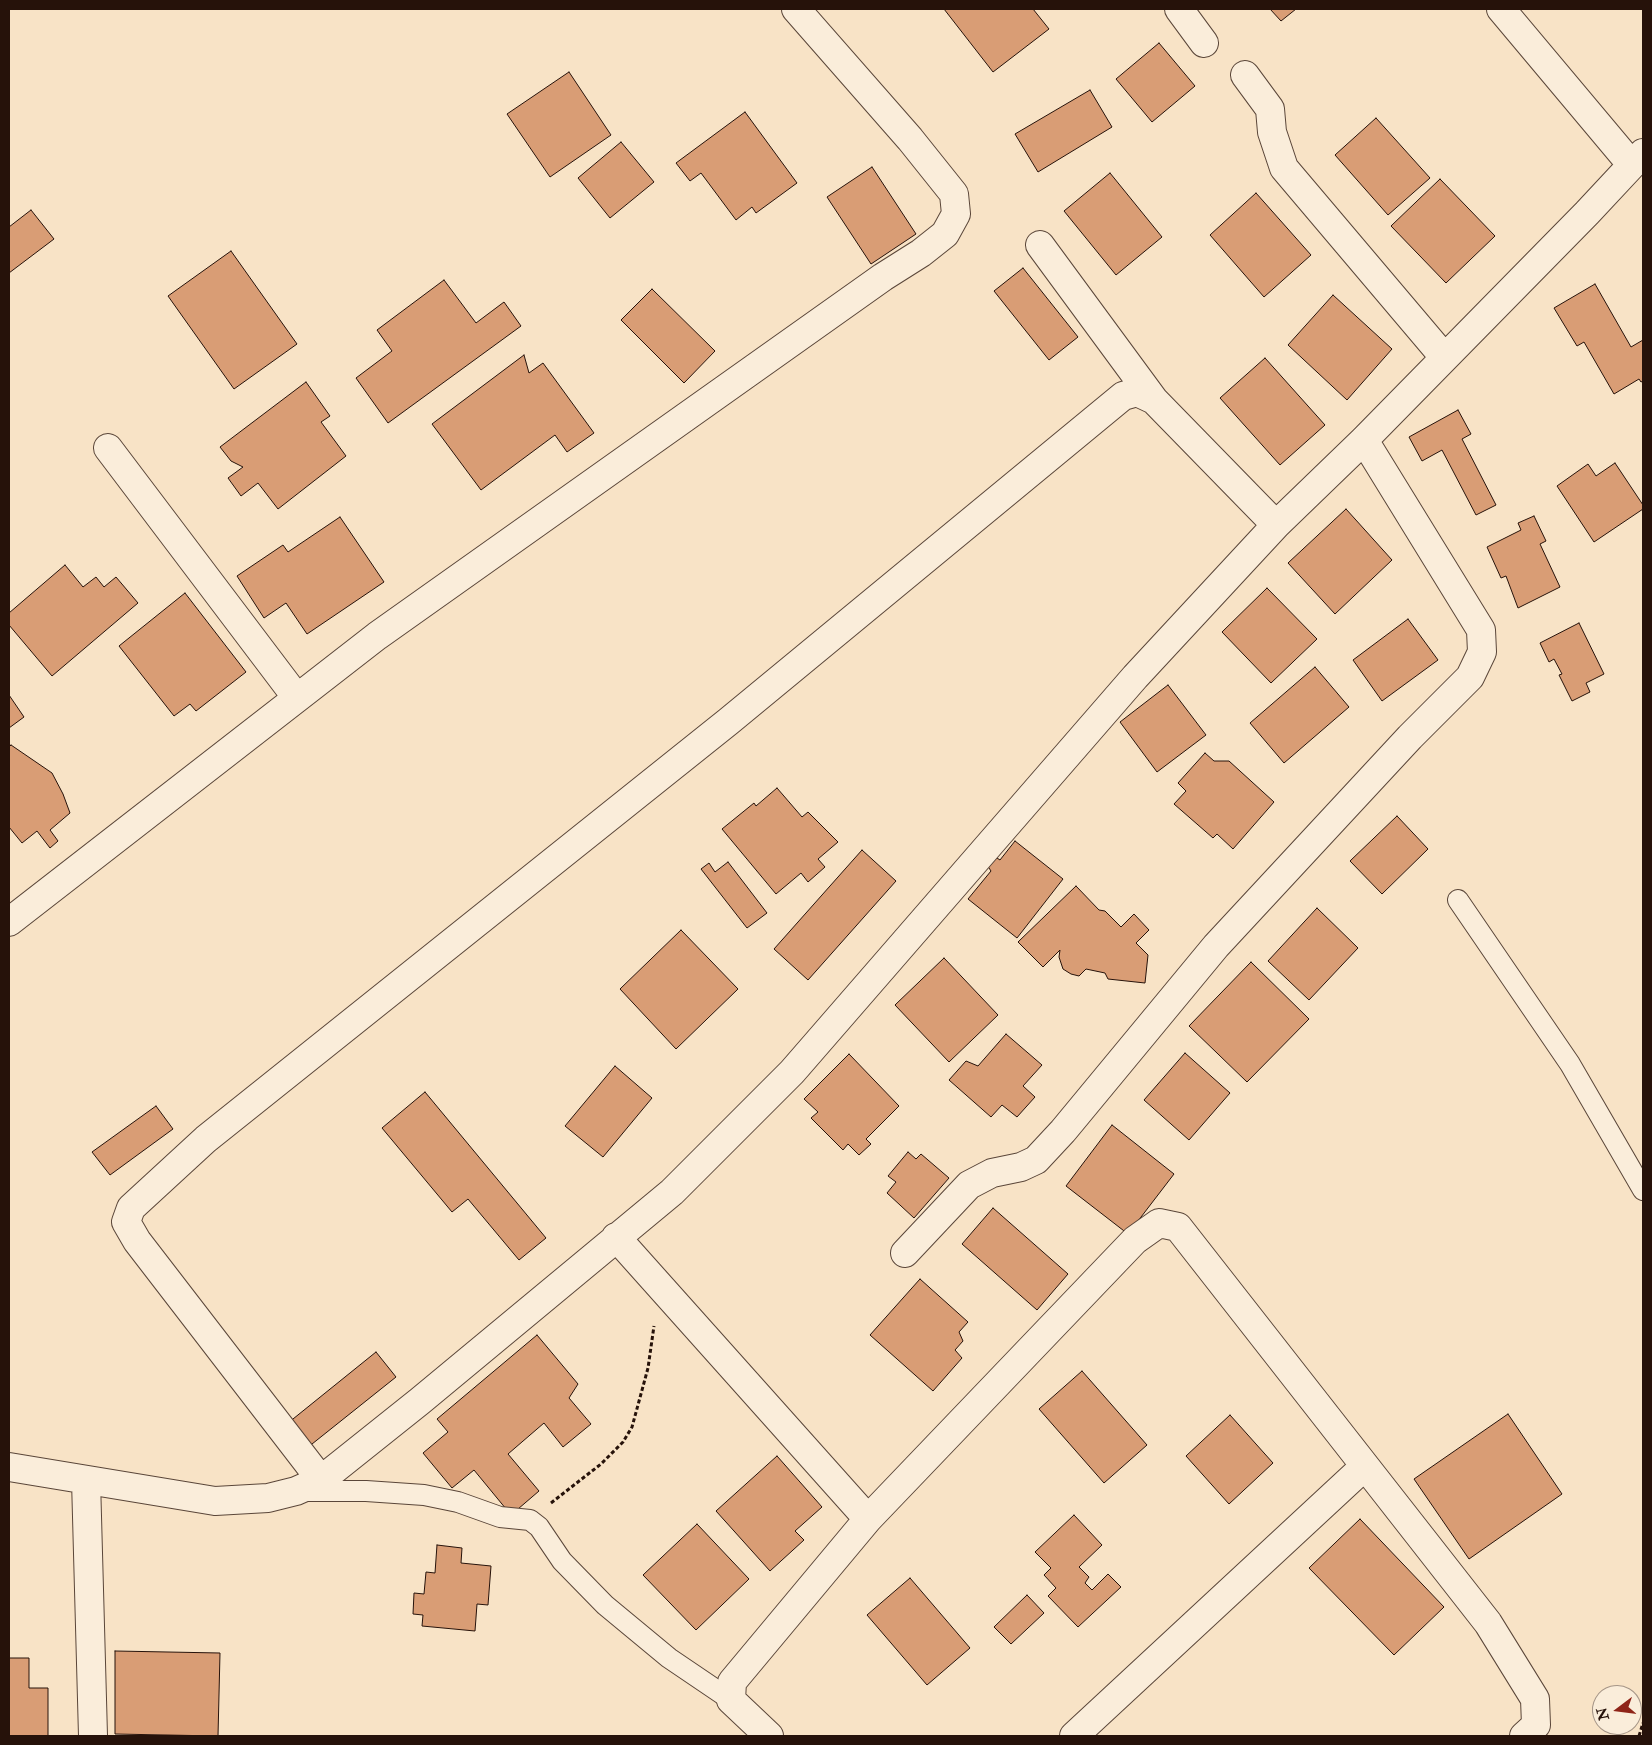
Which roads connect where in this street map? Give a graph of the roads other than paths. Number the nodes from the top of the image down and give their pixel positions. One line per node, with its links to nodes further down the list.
1 (796, 9): 13 (street)
2 (1179, 9): 4 (street)
3 (1501, 9): 6 (street)
4 (1204, 43)
5 (1245, 75): 8 (street)
6 (1637, 158): 8 (street)
7 (1040, 245): 9 (street)
8 (1444, 357): 10 (street)
9 (1154, 400): 12 (street); 22 (street)
10 (1364, 440): 12 (street); 18 (street)
11 (108, 448): 13 (street)
12 (1276, 525): 17 (street)
13 (297, 698): 15 (street)
14 (1458, 900): 16 (lane)
15 (9, 922)
16 (1643, 1190)
17 (616, 1237): 22 (street); 24 (street)
18 (905, 1253)
19 (1365, 1466): 24 (street); 28 (street); 29 (street)
20 (9, 1467): 21 (street)
21 (86, 1480): 23 (street); 26 (street)
22 (321, 1480): 23 (street)
23 (296, 1491): 25 (lane)
24 (868, 1519): 25 (street)
25 (731, 1700): 27 (street)
26 (93, 1736)
27 (769, 1736)
28 (1074, 1736)
29 (1524, 1736)

